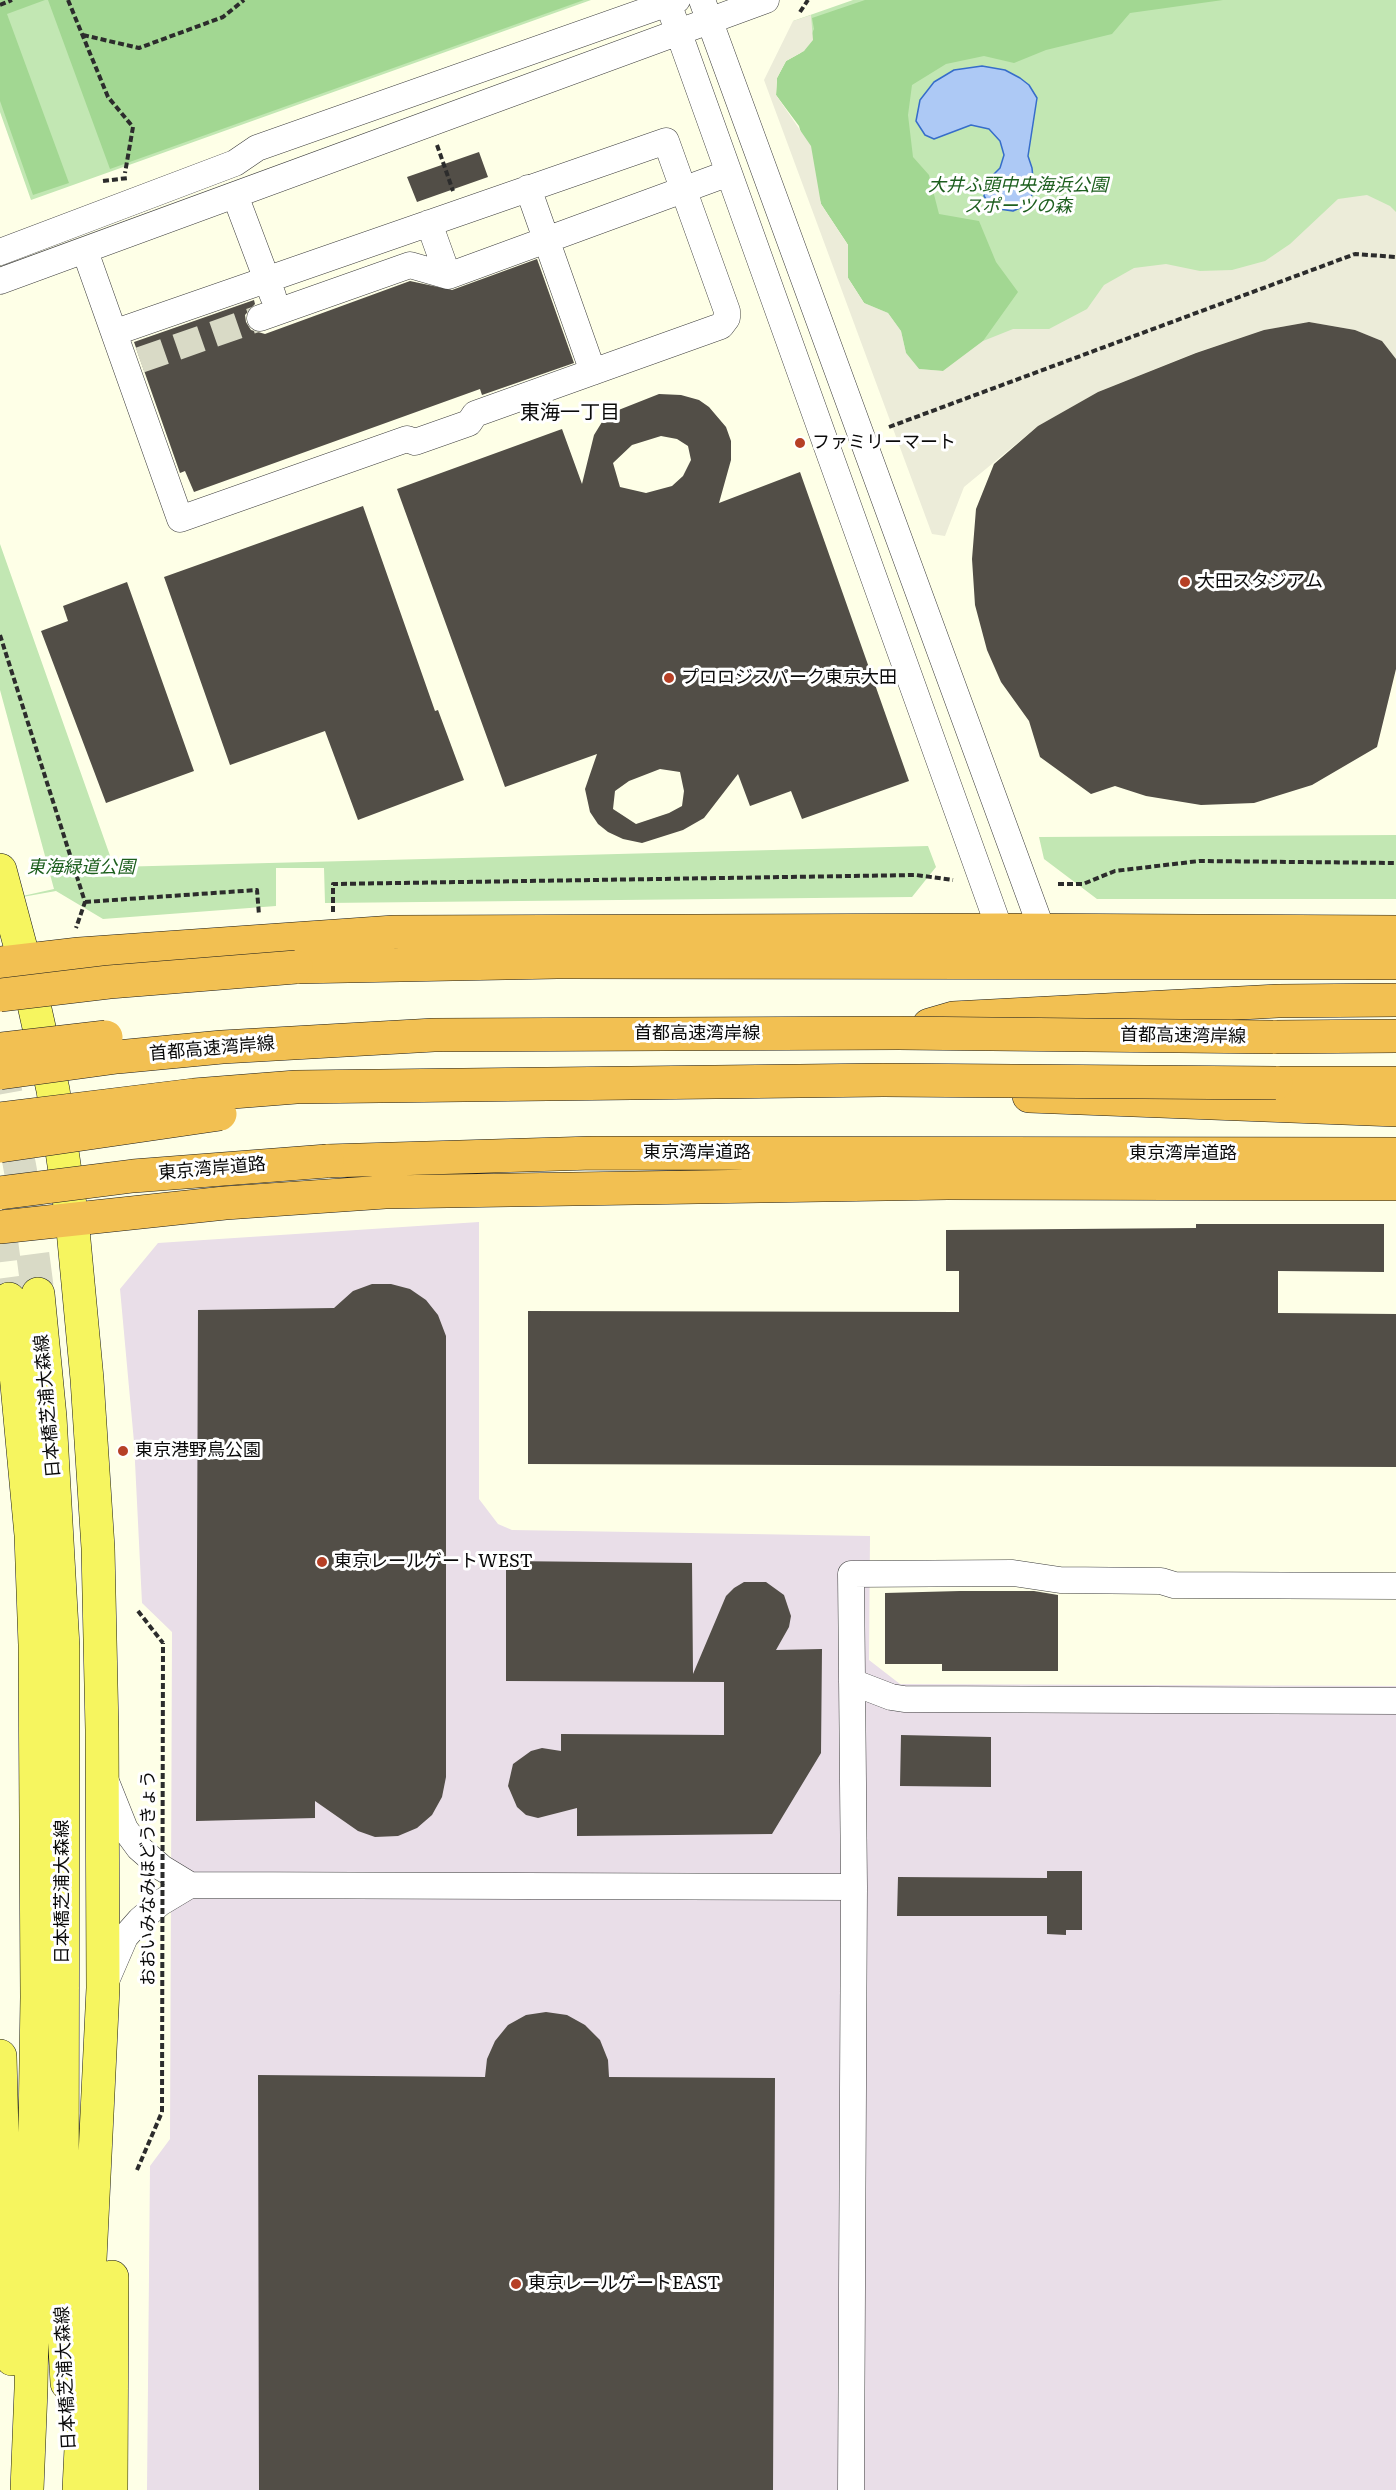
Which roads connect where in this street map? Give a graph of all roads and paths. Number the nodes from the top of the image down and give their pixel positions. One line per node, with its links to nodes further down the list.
1 (12, 0): 7 (path)
2 (68, 0): 11 (path)
3 (244, 0): 11 (path)
4 (766, 0): 8 (street)
5 (808, 0): 9 (path)
6 (670, 1): 10 (street); 12 (street)
7 (0, 5)
8 (706, 10): 10 (street); 42 (street)
9 (800, 12)
10 (678, 32): 14 (street); 17 (street)
11 (83, 35): 13 (path)
12 (257, 148): 19 (street); 22 (street)
13 (125, 173)
14 (729, 173): 16 (street); 41 (street)
15 (528, 188): 16 (street); 18 (street); 20 (street)
16 (683, 189): 20 (street); 30 (street)
17 (235, 195): 21 (street); 26 (street)
18 (429, 223): 24 (street); 25 (street)
19 (0, 234)
20 (546, 241): 25 (street); 30 (street)
21 (85, 251): 27 (street); 29 (street)
22 (0, 252)
23 (1396, 257): 31 (path)
24 (313, 264): 26 (street); 28 (street)
25 (448, 276): 28 (street)
26 (267, 280): 28 (street); 29 (street)
27 (0, 281)
28 (324, 295)
29 (116, 332): 30 (street)
30 (593, 372)
31 (889, 427)
32 (0, 635): 37 (path)
33 (1396, 863): 36 (path)
34 (0, 870): 44 (main road)
35 (952, 880): 38 (path)
36 (1058, 884)
37 (85, 902): 39 (path); 40 (path)
38 (333, 913)
39 (259, 916)
40 (76, 928)
41 (1000, 930): 42 (highway); 44 (highway)
42 (1042, 930): 43 (highway)
43 (1396, 932)
44 (12, 962): 62 (main road)
45 (1396, 963): 46 (highway, bridge)
46 (0, 995)
47 (1396, 1000): 48 (highway, bridge)
48 (898, 1033): 49 (highway, 首都高速湾岸線, bridge); 50 (highway, 首都高速湾岸線, bridge)
49 (434, 1035): 51 (highway, bridge); 52 (highway, 首都高速湾岸線, bridge)
50 (1396, 1036)
51 (0, 1049)
52 (0, 1073)
53 (1396, 1083): 55 (highway)
54 (435, 1084): 55 (highway, bridge); 57 (highway, bridge); 58 (highway, bridge)
55 (1273, 1094): 56 (highway)
56 (1396, 1110)
57 (0, 1119)
58 (0, 1146)
59 (1396, 1154): 61 (highway, 東京湾岸道路, bridge)
60 (1396, 1184): 62 (highway)
61 (0, 1193)
62 (72, 1219): 63 (highway); 68 (main road)
63 (0, 1227)
64 (1396, 1586): 66 (street)
65 (138, 1611): 73 (path, おおいみなみほどうきょう, bridge)
66 (852, 1682): 67 (street); 70 (street)
67 (1396, 1701)
68 (102, 1769): 69 (street); 71 (main road)
69 (190, 1885): 70 (street); 71 (street)
70 (854, 1887): 79 (street)
71 (103, 1988): 77 (main road); 78 (main road)
72 (0, 2056): 74 (main road)
73 (137, 2170)
74 (21, 2490)
75 (27, 2490): 76 (main road, 日本橋芝浦大森線)
76 (72, 2490)
77 (79, 2490)
78 (111, 2490)
79 (851, 2490)

